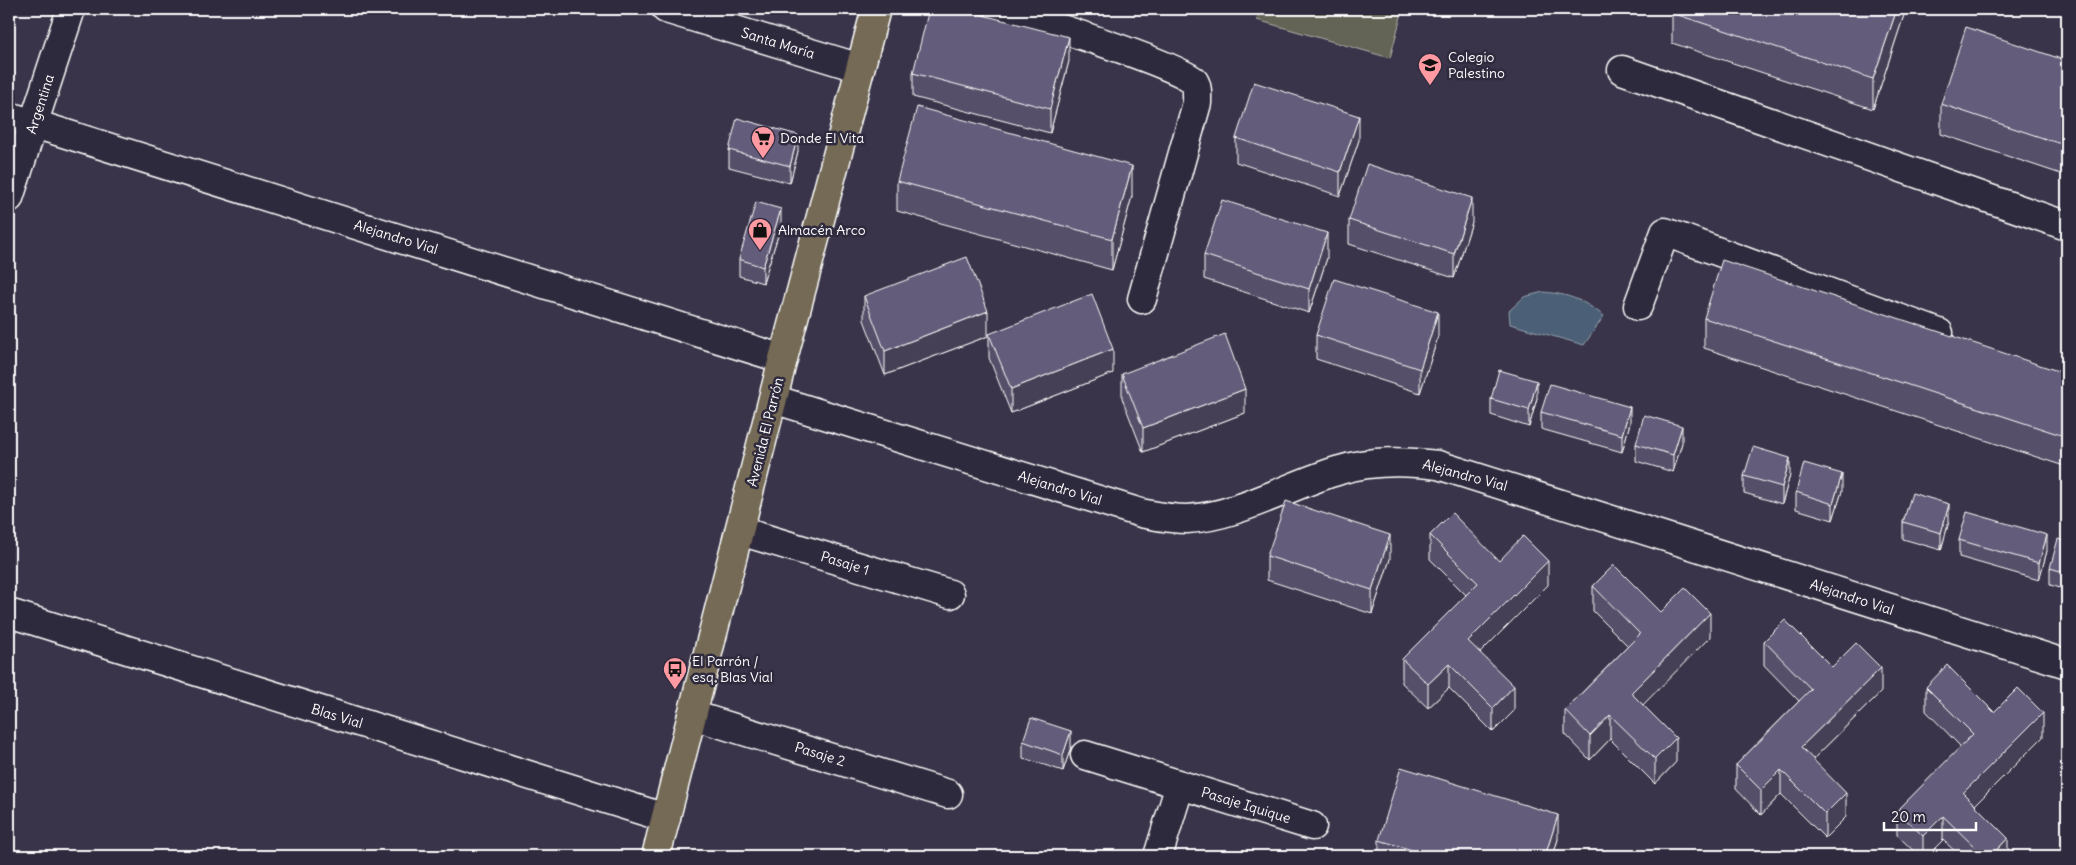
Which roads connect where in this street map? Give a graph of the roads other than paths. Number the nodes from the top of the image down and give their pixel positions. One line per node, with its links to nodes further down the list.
1 (71, 9): 7 (street, Argentina)
2 (666, 9): 5 (street, Santa María)
3 (876, 9): 5 (main road, Avenida El Parrón)
4 (999, 9): 10 (street)
5 (860, 68): 13 (main road, Avenida El Parrón)
6 (1622, 70): 9 (street)
7 (21, 119): 8 (street, Argentina); 13 (street, Alejandro Vial)
8 (9, 198)
9 (2067, 226)
10 (1142, 299)
11 (1638, 306): 12 (street)
12 (1964, 342)
13 (783, 359): 14 (main road, Avenida El Parrón)
14 (773, 400): 15 (main road, Avenida El Parrón); 18 (street, Alejandro Vial)
15 (740, 531): 16 (street, Pasaje 1); 19 (main road, Avenida El Parrón)
16 (950, 594)
17 (9, 613): 23 (street, Blas Vial)
18 (2067, 664)
19 (692, 715): 22 (street, Pasaje 2); 23 (main road, Avenida El Parrón)
20 (1084, 755): 21 (street, Pasaje Iquique)
21 (1180, 785): 24 (street, Pasaje Iquique); 26 (street)
22 (948, 794)
23 (666, 818): 25 (main road, Avenida El Parrón)
24 (1312, 826)
25 (656, 856)
26 (1158, 856)

